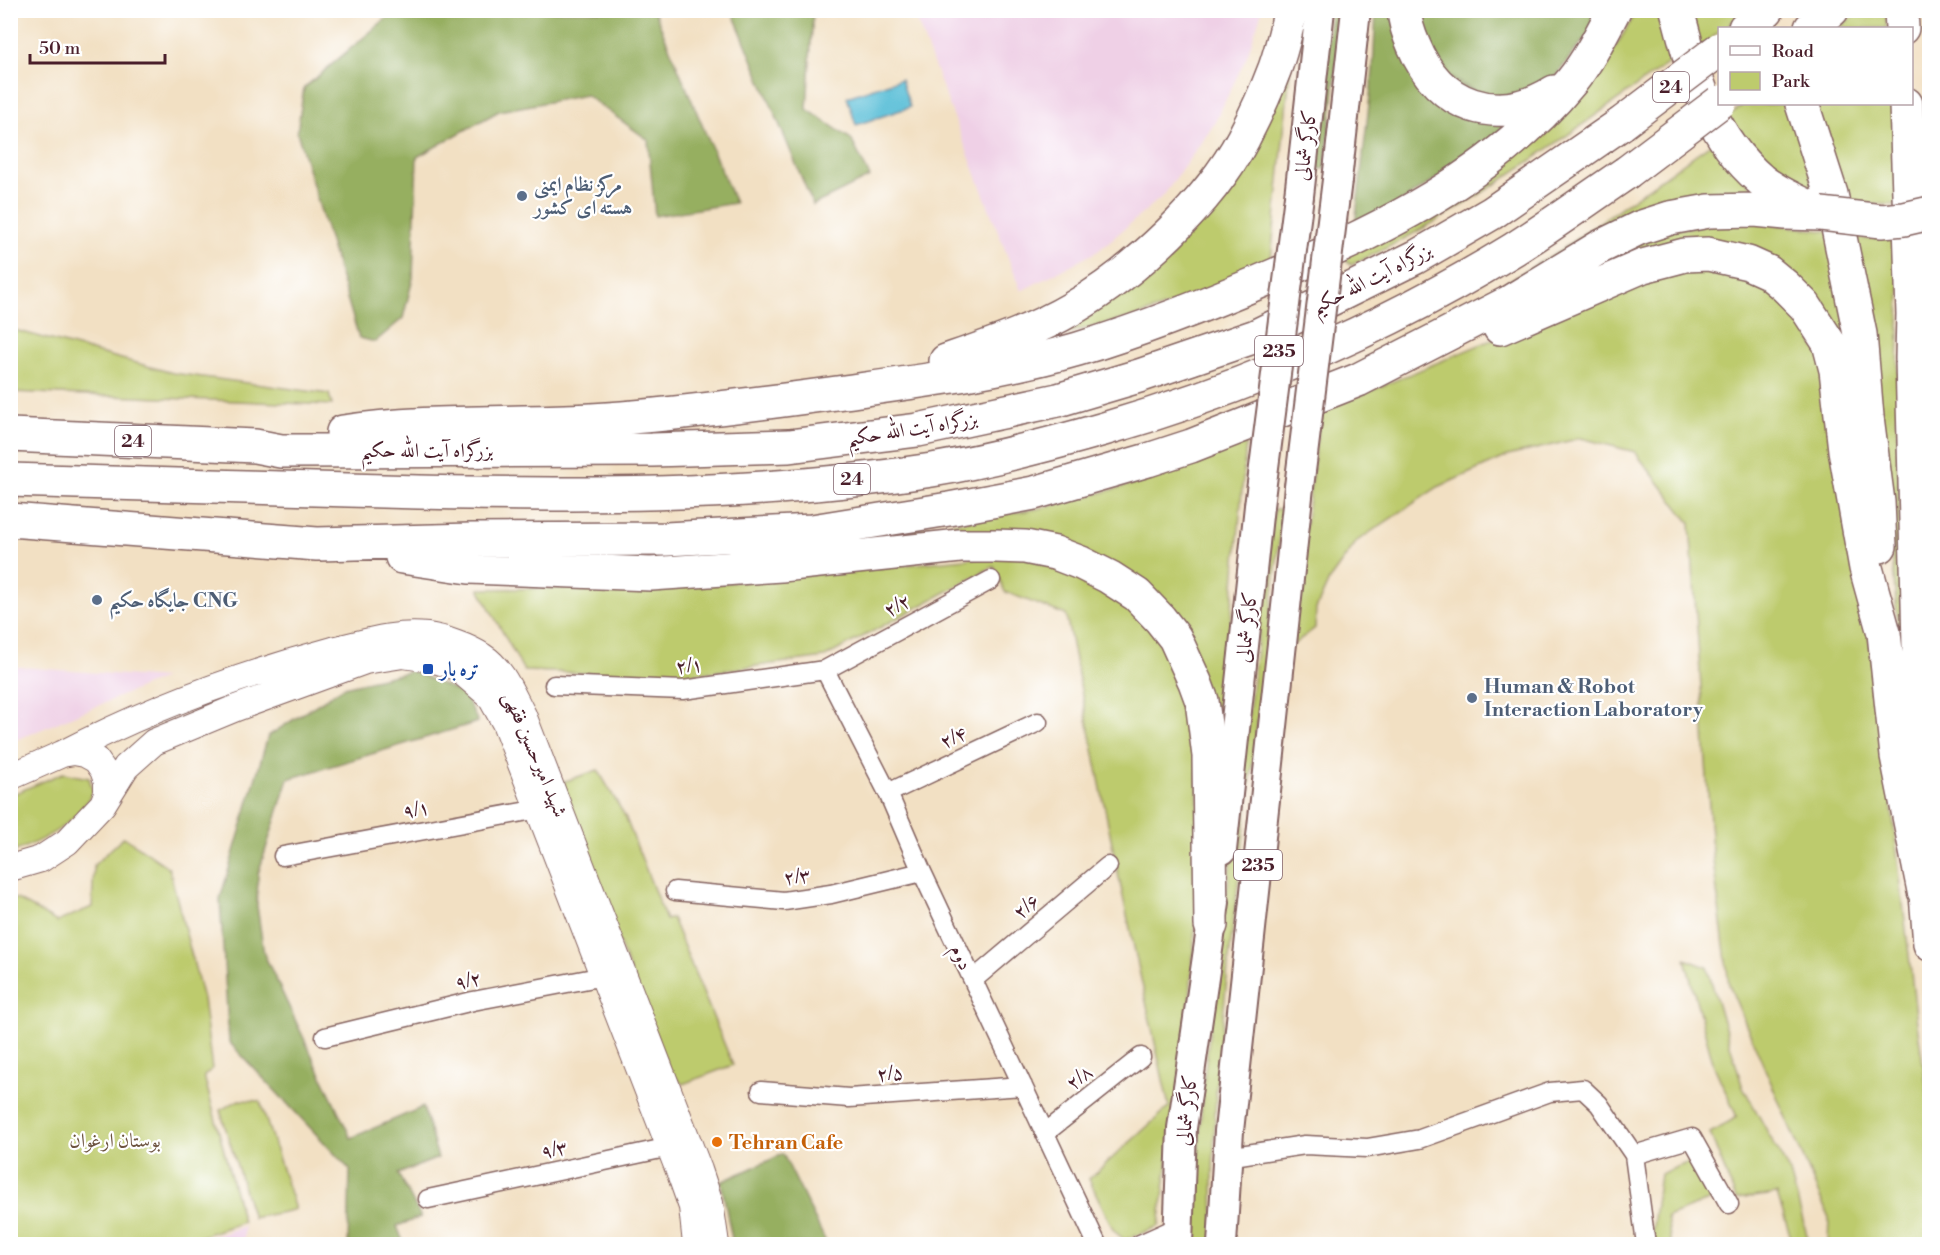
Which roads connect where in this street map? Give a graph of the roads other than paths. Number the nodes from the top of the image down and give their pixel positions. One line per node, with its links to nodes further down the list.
1 (1291, 10): 25 (highway)
2 (1320, 10): 47 (main road, کارگر شمالی / 235, bridge)
3 (1356, 10): 58 (main road, کارگر شمالی / 235, bridge)
4 (1404, 10): 18 (highway)
5 (1614, 10): 18 (highway)
6 (1677, 10): 23 (highway)
7 (1767, 10): 12 (highway)
8 (1777, 10): 13 (highway)
9 (1788, 10): 14 (highway)
10 (1832, 10): 15 (highway)
11 (1901, 10): 16 (highway)
12 (1746, 27)
13 (1780, 27)
14 (1788, 27)
15 (1811, 27)
16 (1902, 27)
17 (1718, 50): 27 (highway, بزرگراه آیت الله حکیم / 24, bridge)
18 (1573, 80): 25 (highway)
19 (1718, 103): 28 (highway, بزرگراه آیت الله حکیم / 24, bridge)
20 (1802, 105): 32 (highway)
21 (1906, 105): 46 (highway)
22 (1929, 213): 23 (highway, bridge)
23 (1821, 214): 24 (highway)
24 (1358, 380): 30 (highway); 32 (highway)
25 (858, 390): 27 (highway)
26 (10, 435): 27 (highway, بزرگراه آیت الله حکیم / 24)
27 (255, 446)
28 (10, 480)
29 (10, 520): 30 (highway)
30 (317, 544): 47 (highway)
31 (991, 580): 33 (street, ۲/۲)
32 (1884, 633): 46 (highway)
33 (825, 670): 34 (street, ۲/۱); 38 (street, دوم)
34 (554, 685)
35 (1038, 722): 38 (street, ۲/۴)
36 (62, 754): 37 (street, شهید امیرحسین فقهی); 39 (street); 40 (street, شهید امیرحسین فقهی)
37 (10, 777)
38 (888, 793): 44 (street, دوم)
39 (104, 804): 40 (street, شهید امیرحسین فقهی); 43 (street, شهید امیرحسین فقهی)
40 (548, 806): 41 (street, ۹/۱); 49 (street, شهید امیرحسین فقهی)
41 (283, 856)
42 (1108, 866): 50 (street, ۲/۶)
43 (10, 868)
44 (922, 872): 45 (street, ۲/۳); 50 (street, دوم)
45 (675, 891)
46 (1924, 891): 48 (highway)
47 (1211, 925): 61 (main road, کارگر شمالی / 235)
48 (1929, 944)
49 (612, 973): 51 (street, ۹/۲); 56 (street, شهید امیرحسین فقهی)
50 (973, 980): 53 (street, دوم)
51 (325, 1037)
52 (1141, 1057): 55 (street, ۲/۸)
53 (1023, 1086): 54 (street, ۲/۵); 55 (street, دوم)
54 (761, 1091)
55 (1045, 1133): 64 (street, دوم)
56 (679, 1144): 59 (street, ۹/۳); 62 (street, شهید امیرحسین فقهی); 63 (street, شهید امیرحسین فقهی)
57 (1634, 1155): 58 (street); 60 (street); 67 (street)
58 (1227, 1157): 66 (main road, کارگر شمالی / 235)
59 (428, 1199)
60 (1729, 1204)
61 (1177, 1239): 65 (street)
62 (696, 1245)
63 (716, 1245)
64 (1097, 1245)
65 (1140, 1245)
66 (1222, 1245)
67 (1646, 1245)

